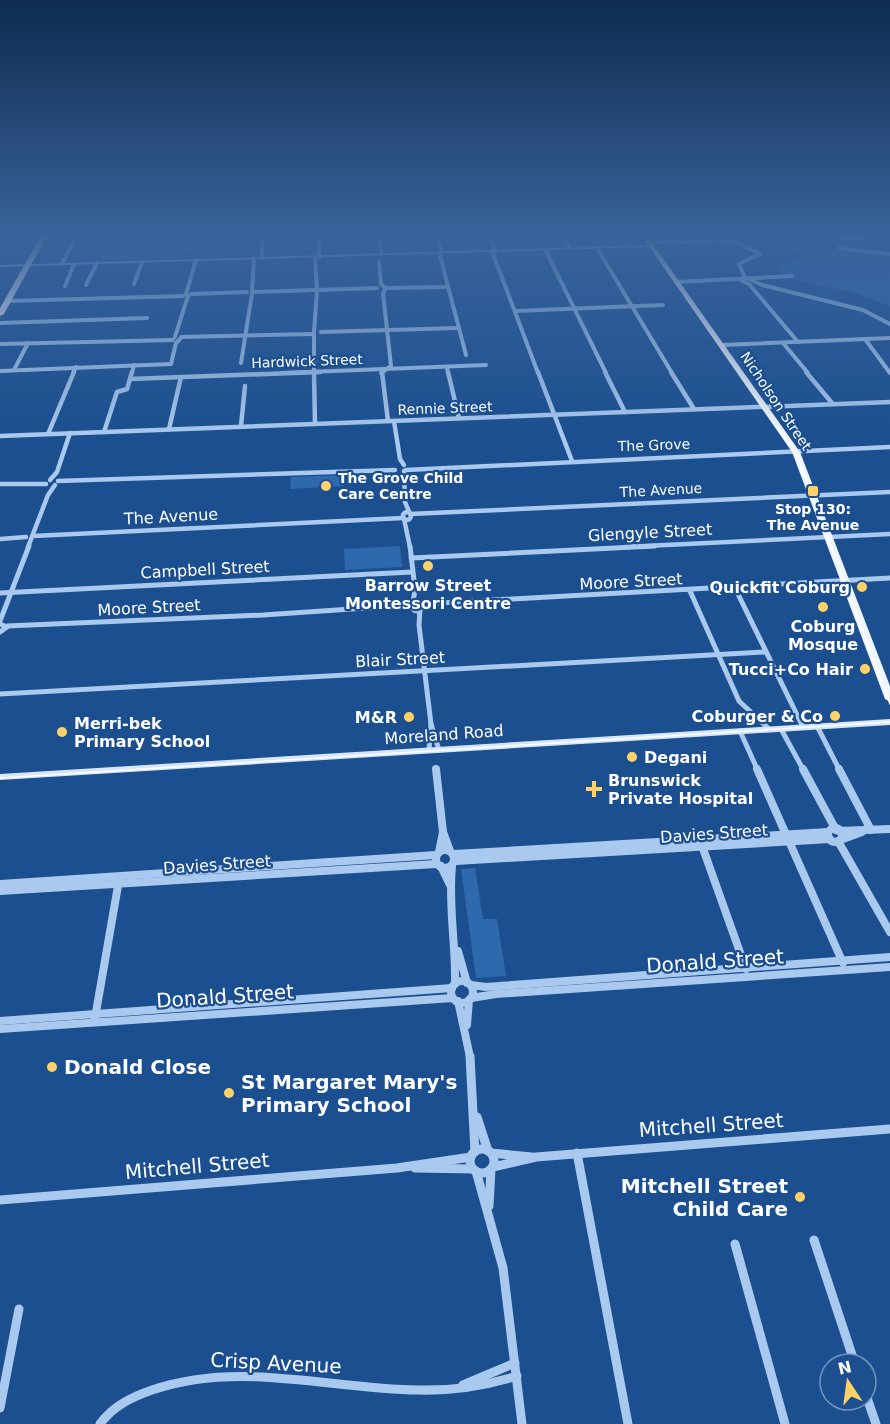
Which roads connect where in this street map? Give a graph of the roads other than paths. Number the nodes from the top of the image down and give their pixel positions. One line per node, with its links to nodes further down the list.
1 (185, 302): 25 (street)
2 (249, 302): 24 (street)
3 (317, 302): 23 (street)
4 (384, 302): 22 (street)
5 (450, 302): 21 (street)
6 (512, 302): 16 (street)
7 (571, 302): 15 (street)
8 (631, 302): 14 (street)
9 (688, 302): 32 (main road, Nicholson Street)
10 (764, 302): 28 (street)
11 (833, 302): 20 (street)
12 (4, 303): 17 (highway)
13 (663, 305): 14 (street)
14 (633, 306): 15 (street); 50 (street)
15 (574, 309): 16 (street); 51 (street)
16 (515, 311): 52 (street)
17 (0, 314)
18 (147, 318): 19 (street)
19 (0, 323)
20 (890, 324)
21 (457, 328): 22 (street); 33 (street)
22 (387, 331): 23 (street); 39 (street)
23 (317, 333): 24 (street); 42 (street)
24 (245, 336): 25 (street); 34 (street)
25 (177, 338): 29 (street); 35 (street)
26 (890, 338): 27 (street)
27 (865, 339): 28 (street); 43 (street)
28 (798, 342): 30 (street)
29 (28, 343): 31 (street); 41 (street)
30 (783, 343): 32 (street); 48 (street)
31 (0, 344)
32 (722, 345): 49 (main road, Nicholson Street)
33 (466, 355)
34 (241, 363)
35 (134, 365): 38 (street); 45 (street)
36 (486, 365): 37 (street, Hardwick Street)
37 (447, 367): 39 (street, Hardwick Street); 53 (street)
38 (76, 368): 41 (street); 60 (street)
39 (388, 369): 42 (street, Hardwick Street); 54 (street)
40 (0, 370): 41 (street)
41 (14, 370)
42 (316, 372): 44 (street, Hardwick Street); 55 (street)
43 (890, 373)
44 (182, 377): 45 (street, Hardwick Street); 57 (street)
45 (130, 379): 58 (street)
46 (245, 386): 56 (street)
47 (890, 402): 48 (street, Rennie Street)
48 (832, 403): 49 (street, Rennie Street)
49 (764, 406): 50 (street, Rennie Street); 63 (main road, Nicholson Street)
50 (694, 409): 51 (street, Rennie Street)
51 (625, 412): 52 (street, Rennie Street)
52 (554, 414): 53 (street, Rennie Street); 64 (street)
53 (459, 418): 54 (street, Rennie Street)
54 (391, 421): 55 (street, Rennie Street); 65 (street)
55 (315, 424): 56 (street, Rennie Street)
56 (241, 426): 57 (street, Rennie Street)
57 (169, 429): 58 (street, Rennie Street)
58 (104, 432): 59 (street, Rennie Street)
59 (70, 433): 60 (street, Rennie Street); 66 (street)
60 (48, 434): 61 (street, Rennie Street)
61 (0, 436)
62 (890, 447): 63 (street, The Grove)
63 (796, 452): 64 (street, The Grove); 72 (main road, Nicholson Street)
64 (572, 461): 65 (street, The Grove)
65 (400, 468): 68 (street, The Grove); 73 (street)
66 (57, 472): 67 (street); 68 (street)
67 (48, 482): 68 (street, The Grove); 69 (street); 71 (street)
68 (57, 482): 71 (street)
69 (0, 484)
70 (890, 492): 72 (street, The Avenue)
71 (48, 495): 75 (street)
72 (814, 495): 73 (street, The Avenue); 77 (main road, Nicholson Street)
73 (406, 516): 75 (street, The Avenue); 79 (street)
74 (890, 534): 77 (street, Glengyle Street)
75 (33, 536): 86 (street)
76 (26, 537): 78 (street)
77 (829, 537): 79 (street, Glengyle Street); 82 (main road, Nicholson Street)
78 (0, 539)
79 (411, 558): 80 (street)
80 (412, 572): 84 (street); 86 (street, Campbell Street)
81 (890, 578): 82 (street, Moore Street)
82 (846, 581): 83 (street, Moore Street); 96 (main road, Nicholson Street)
83 (735, 588): 85 (street, Moore Street); 92 (street)
84 (415, 589): 88 (street); 89 (street)
85 (690, 591): 89 (street, Moore Street); 93 (street)
86 (12, 592): 87 (street, Campbell Street); 91 (street)
87 (0, 593)
88 (412, 606): 89 (street, Moore Street); 90 (street); 91 (street, Moore Street)
89 (421, 606): 90 (street)
90 (420, 625): 94 (street)
91 (2, 628)
92 (766, 652): 93 (street, Blair Street); 99 (street)
93 (718, 655): 94 (street, Blair Street); 100 (street)
94 (424, 671): 95 (street, Blair Street); 103 (street)
95 (0, 695)
96 (890, 699)
97 (890, 722): 98 (main road, Moreland Road)
98 (818, 726): 99 (main road, Moreland Road); 107 (street)
99 (803, 727): 101 (main road, Moreland Road)
100 (769, 729): 101 (main road, Moreland Road); 102 (main road, Moreland Road)
101 (781, 729): 109 (street)
102 (740, 731): 103 (main road, Moreland Road); 110 (street)
103 (434, 750): 105 (main road, Moreland Road)
104 (436, 768): 108 (street)
105 (0, 777)
106 (890, 829): 107 (street, Davies Street)
107 (871, 830): 109 (street, Davies Street); 111 (street, Davies Street)
108 (443, 832): 113 (street); 114 (street)
109 (833, 833): 110 (street, Davies Street); 111 (street); 111 (street)
110 (787, 838): 112 (street, Davies Street); 122 (street)
111 (841, 840): 119 (street)
112 (701, 843): 113 (street, Davies Street); 124 (street)
113 (453, 858): 114 (street); 114 (street); 117 (street)
114 (438, 859): 115 (street, Davies Street); 117 (street)
115 (119, 880): 116 (street, Davies Street); 118 (street, Davies Street); 130 (street)
116 (0, 884)
117 (450, 886): 120 (street)
118 (0, 891)
119 (890, 932)
120 (456, 945): 125 (street); 126 (street)
121 (890, 957): 122 (street, Donald Street)
122 (844, 965): 123 (street, Donald Street); 124 (street, Donald Street)
123 (890, 967)
124 (747, 972): 125 (street, Donald Street); 128 (street, Donald Street)
125 (469, 984): 126 (street, Donald Street); 128 (street)
126 (454, 986): 127 (street); 129 (street, Donald Street)
127 (455, 999): 128 (street, Donald Street); 129 (street, Donald Street); 133 (street)
128 (470, 999): 133 (street)
129 (275, 1005): 130 (street, Donald Street)
130 (95, 1018): 131 (street, Donald Street); 132 (street, Donald Street)
131 (0, 1021)
132 (0, 1029)
133 (466, 1029): 134 (street)
134 (475, 1110): 136 (street); 138 (street)
135 (890, 1129): 137 (street, Mitchell Street)
136 (489, 1152): 138 (street, Mitchell Street); 139 (street, Mitchell Street); 141 (street)
137 (578, 1154): 139 (street, Mitchell Street); 155 (street)
138 (473, 1155): 140 (street, Mitchell Street); 142 (street)
139 (536, 1157): 141 (street, Mitchell Street)
140 (397, 1168): 142 (street, Mitchell Street); 143 (street, Mitchell Street)
141 (492, 1168): 142 (street, Mitchell Street); 144 (street)
142 (475, 1170): 144 (street)
143 (0, 1200)
144 (489, 1213): 149 (street)
145 (814, 1240): 148 (street)
146 (735, 1244): 156 (street)
147 (19, 1309): 152 (street)
148 (851, 1352)
149 (515, 1363): 150 (street); 151 (street, Crisp Avenue)
150 (517, 1377): 151 (street, Crisp Avenue); 154 (street)
151 (463, 1386): 153 (street, Crisp Avenue)
152 (0, 1408)
153 (100, 1424)
154 (522, 1424)
155 (628, 1424)
156 (785, 1424)

